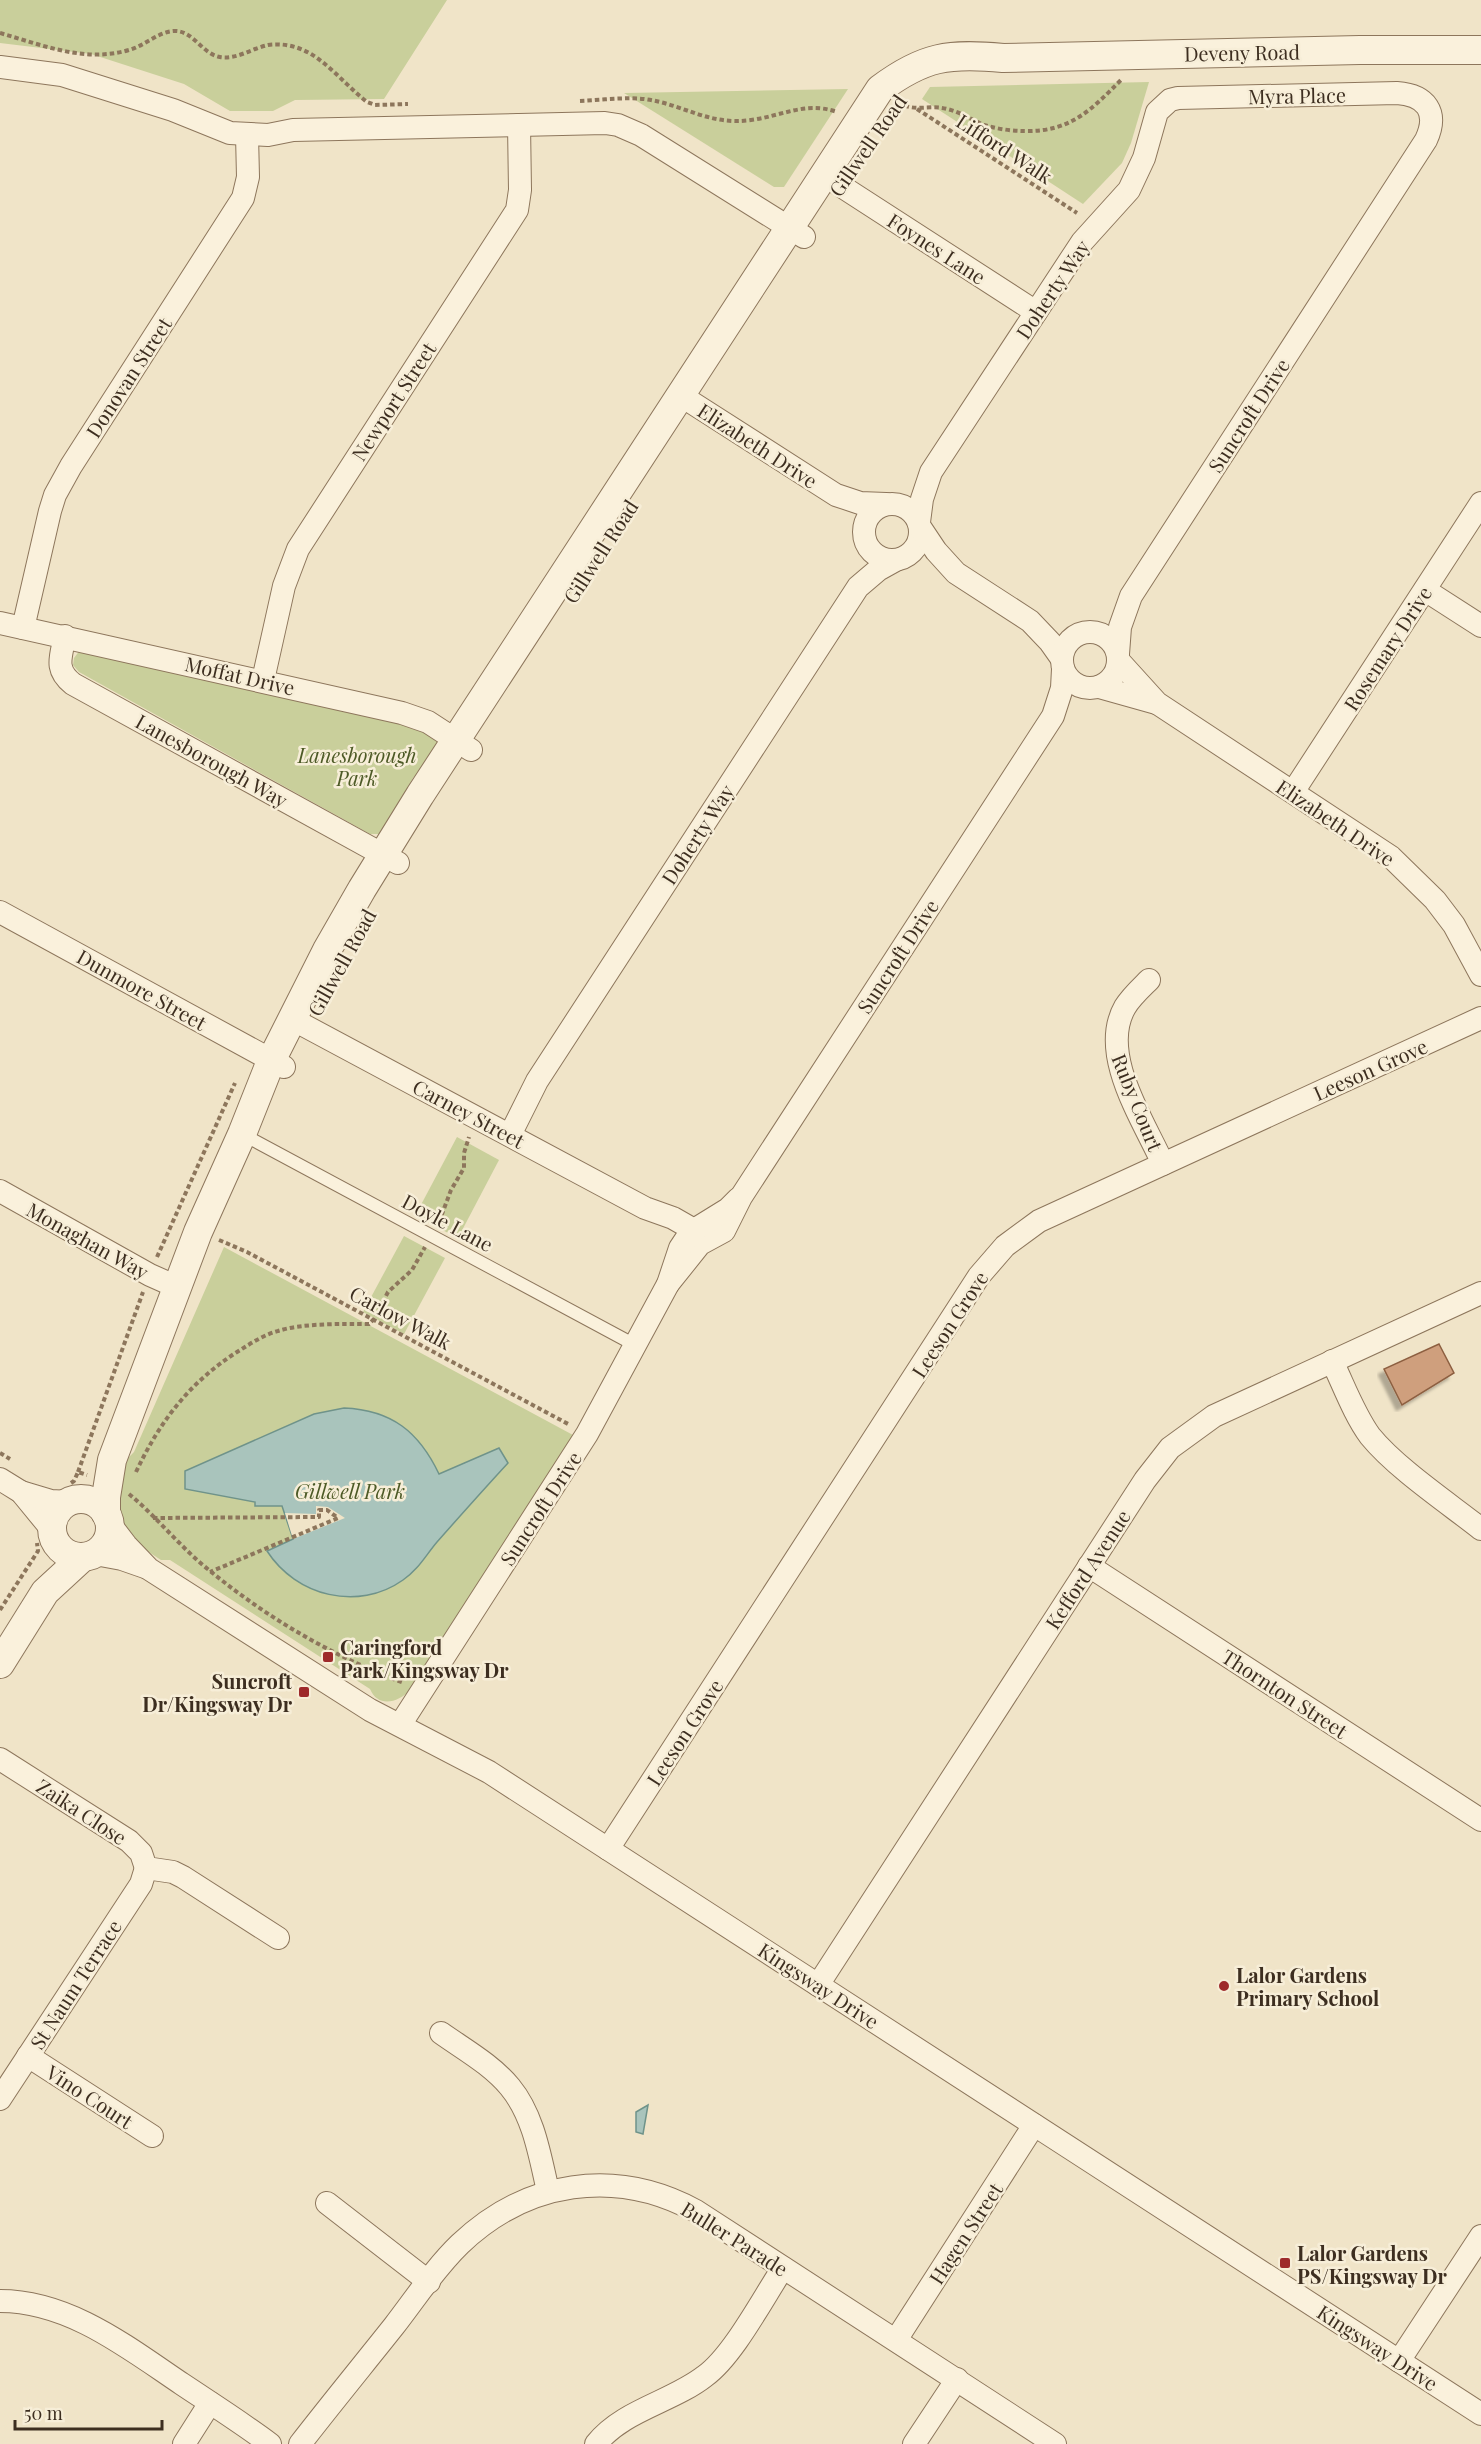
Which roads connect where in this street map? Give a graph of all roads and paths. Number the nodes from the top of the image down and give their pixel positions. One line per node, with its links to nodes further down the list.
1 (0, 33): 8 (path)
2 (1481, 50): 3 (street, Deveny Road)
3 (1003, 58): 9 (street, Gillwell Road); 17 (street, Gillwell Road)
4 (0, 67): 14 (street)
5 (1127, 75): 9 (path)
6 (578, 101): 11 (path)
7 (842, 103): 11 (path)
8 (412, 104)
9 (905, 104): 15 (street, Gillwell Road); 16 (path, Lifford Walk)
10 (1163, 105): 18 (street, Myra Place); 19 (street, Doherty Way)
11 (837, 112): 12 (path)
12 (831, 120)
13 (519, 125): 14 (street); 17 (street); 40 (street, Newport Street)
14 (247, 135): 35 (street, Donovan Street)
15 (838, 184): 17 (street, Gillwell Road); 19 (street, Foynes Lane)
16 (1077, 213)
17 (797, 232): 20 (street, Gillwell Road)
18 (1365, 234): 31 (street, Suncroft Drive)
19 (1036, 312): 21 (street, Doherty Way)
20 (688, 400): 22 (street, Elizabeth Drive); 44 (street, Gillwell Road)
21 (931, 472): 24 (street, Doherty Way); 25 (street, Doherty Way)
22 (836, 495): 24 (street, Elizabeth Drive); 26 (street, Elizabeth Drive)
23 (1481, 503): 30 (street, Rosemary Drive)
24 (888, 504): 25 (street); 26 (street)
25 (920, 525): 27 (street); 28 (street)
26 (864, 535): 27 (street); 29 (street, Doherty Way)
27 (898, 560): 28 (street); 29 (street, Doherty Way)
28 (956, 573): 32 (street)
29 (858, 587): 53 (street, Doherty Way)
30 (1425, 590): 34 (street); 45 (street, Rosemary Drive)
31 (1131, 596): 36 (street, Suncroft Drive); 38 (street, Suncroft Drive)
32 (1030, 621): 36 (street); 39 (street)
33 (0, 623): 35 (street, Moffat Drive)
34 (1481, 626)
35 (23, 628): 37 (street, Moffat Drive)
36 (1082, 633): 38 (street); 39 (street)
37 (65, 636): 40 (street, Moffat Drive); 46 (street, Lanesborough Way)
38 (1118, 657): 41 (street); 42 (street, Elizabeth Drive)
39 (1062, 664): 41 (street); 43 (street, Suncroft Drive)
40 (263, 680): 44 (street, Moffat Drive)
41 (1095, 688): 42 (street, Elizabeth Drive); 43 (street, Suncroft Drive)
42 (1157, 703): 45 (street, Elizabeth Drive)
43 (1053, 716): 58 (street, Suncroft Drive)
44 (464, 745): 46 (street, Gillwell Road)
45 (1293, 792): 48 (street, Elizabeth Drive)
46 (390, 859): 51 (street, Gillwell Road)
47 (0, 912): 52 (street, Dunmore Street)
48 (1481, 975)
49 (1149, 980): 55 (street, Ruby Court)
50 (1481, 1018): 55 (street, Leeson Grove)
51 (299, 1022): 52 (street, Gillwell Road); 53 (street, Carney Street)
52 (268, 1059): 54 (street, Gillwell Road); 59 (path)
53 (504, 1132): 58 (street, Carney Street)
54 (242, 1134): 57 (street, Gillwell Road); 63 (lane, Doyle Lane)
55 (1163, 1164): 86 (street, Leeson Grove)
56 (0, 1191): 59 (street, Monaghan Way)
57 (198, 1232): 60 (street, Gillwell Road); 62 (path, Carlow Walk)
58 (693, 1238): 63 (street, Suncroft Drive)
59 (150, 1275): 60 (street, Monaghan Way); 69 (path)
60 (177, 1287): 69 (street, Gillwell Road)
61 (1481, 1293): 64 (street, Kefford Avenue)
62 (375, 1319): 65 (path, Carlow Walk); 69 (path)
63 (635, 1345): 65 (street, Suncroft Drive)
64 (1332, 1361): 73 (street); 76 (street, Kefford Avenue)
65 (587, 1434): 82 (street, Suncroft Drive)
66 (0, 1453): 67 (path)
67 (19, 1465)
68 (0, 1479): 70 (street)
69 (92, 1484): 70 (street); 71 (path); 72 (street); 74 (street, Gillwell Road)
70 (21, 1492): 74 (street)
71 (153, 1518): 78 (path); 78 (path)
72 (108, 1519): 75 (street); 77 (street, Kingsway Drive)
73 (1481, 1529)
74 (48, 1535): 75 (street); 79 (street); 80 (path)
75 (89, 1555): 77 (street, Kingsway Drive); 79 (street)
76 (1089, 1566): 85 (street, Thornton Street); 89 (street, Kefford Avenue)
77 (149, 1569): 83 (street, Kingsway Drive)
78 (210, 1572): 82 (path)
79 (45, 1592): 81 (street)
80 (0, 1610)
81 (0, 1664)
82 (420, 1693): 83 (street, Suncroft Drive)
83 (400, 1725): 86 (street, Kingsway Drive)
84 (0, 1759): 87 (street, Zaika Close)
85 (1481, 1820)
86 (608, 1849): 89 (street, Kingsway Drive)
87 (146, 1868): 88 (street); 91 (street, St Naum Terrace)
88 (278, 1938)
89 (818, 1985): 93 (street, Kingsway Drive)
90 (441, 2033): 95 (street)
91 (28, 2056): 92 (street, St Naum Terrace); 94 (street, Vino Court)
92 (0, 2099)
93 (1034, 2126): 101 (street, Hagen Street); 102 (street, Kingsway Drive)
94 (152, 2136)
95 (548, 2192): 98 (street, Buller Parade); 99 (street, Buller Parade)
96 (327, 2203): 99 (street)
97 (1481, 2236): 102 (street)
98 (783, 2268): 101 (street, Buller Parade); 109 (street)
99 (429, 2282): 108 (street, Buller Parade)
100 (0, 2301): 104 (street)
101 (896, 2340): 103 (street, Buller Parade)
102 (1400, 2361): 105 (street, Kingsway Drive)
103 (957, 2379): 110 (street); 111 (street, Buller Parade)
104 (210, 2403): 106 (street); 107 (street)
105 (1481, 2414)
106 (184, 2444)
107 (270, 2444)
108 (300, 2444)
109 (596, 2444)
110 (914, 2444)
111 (1055, 2444)

